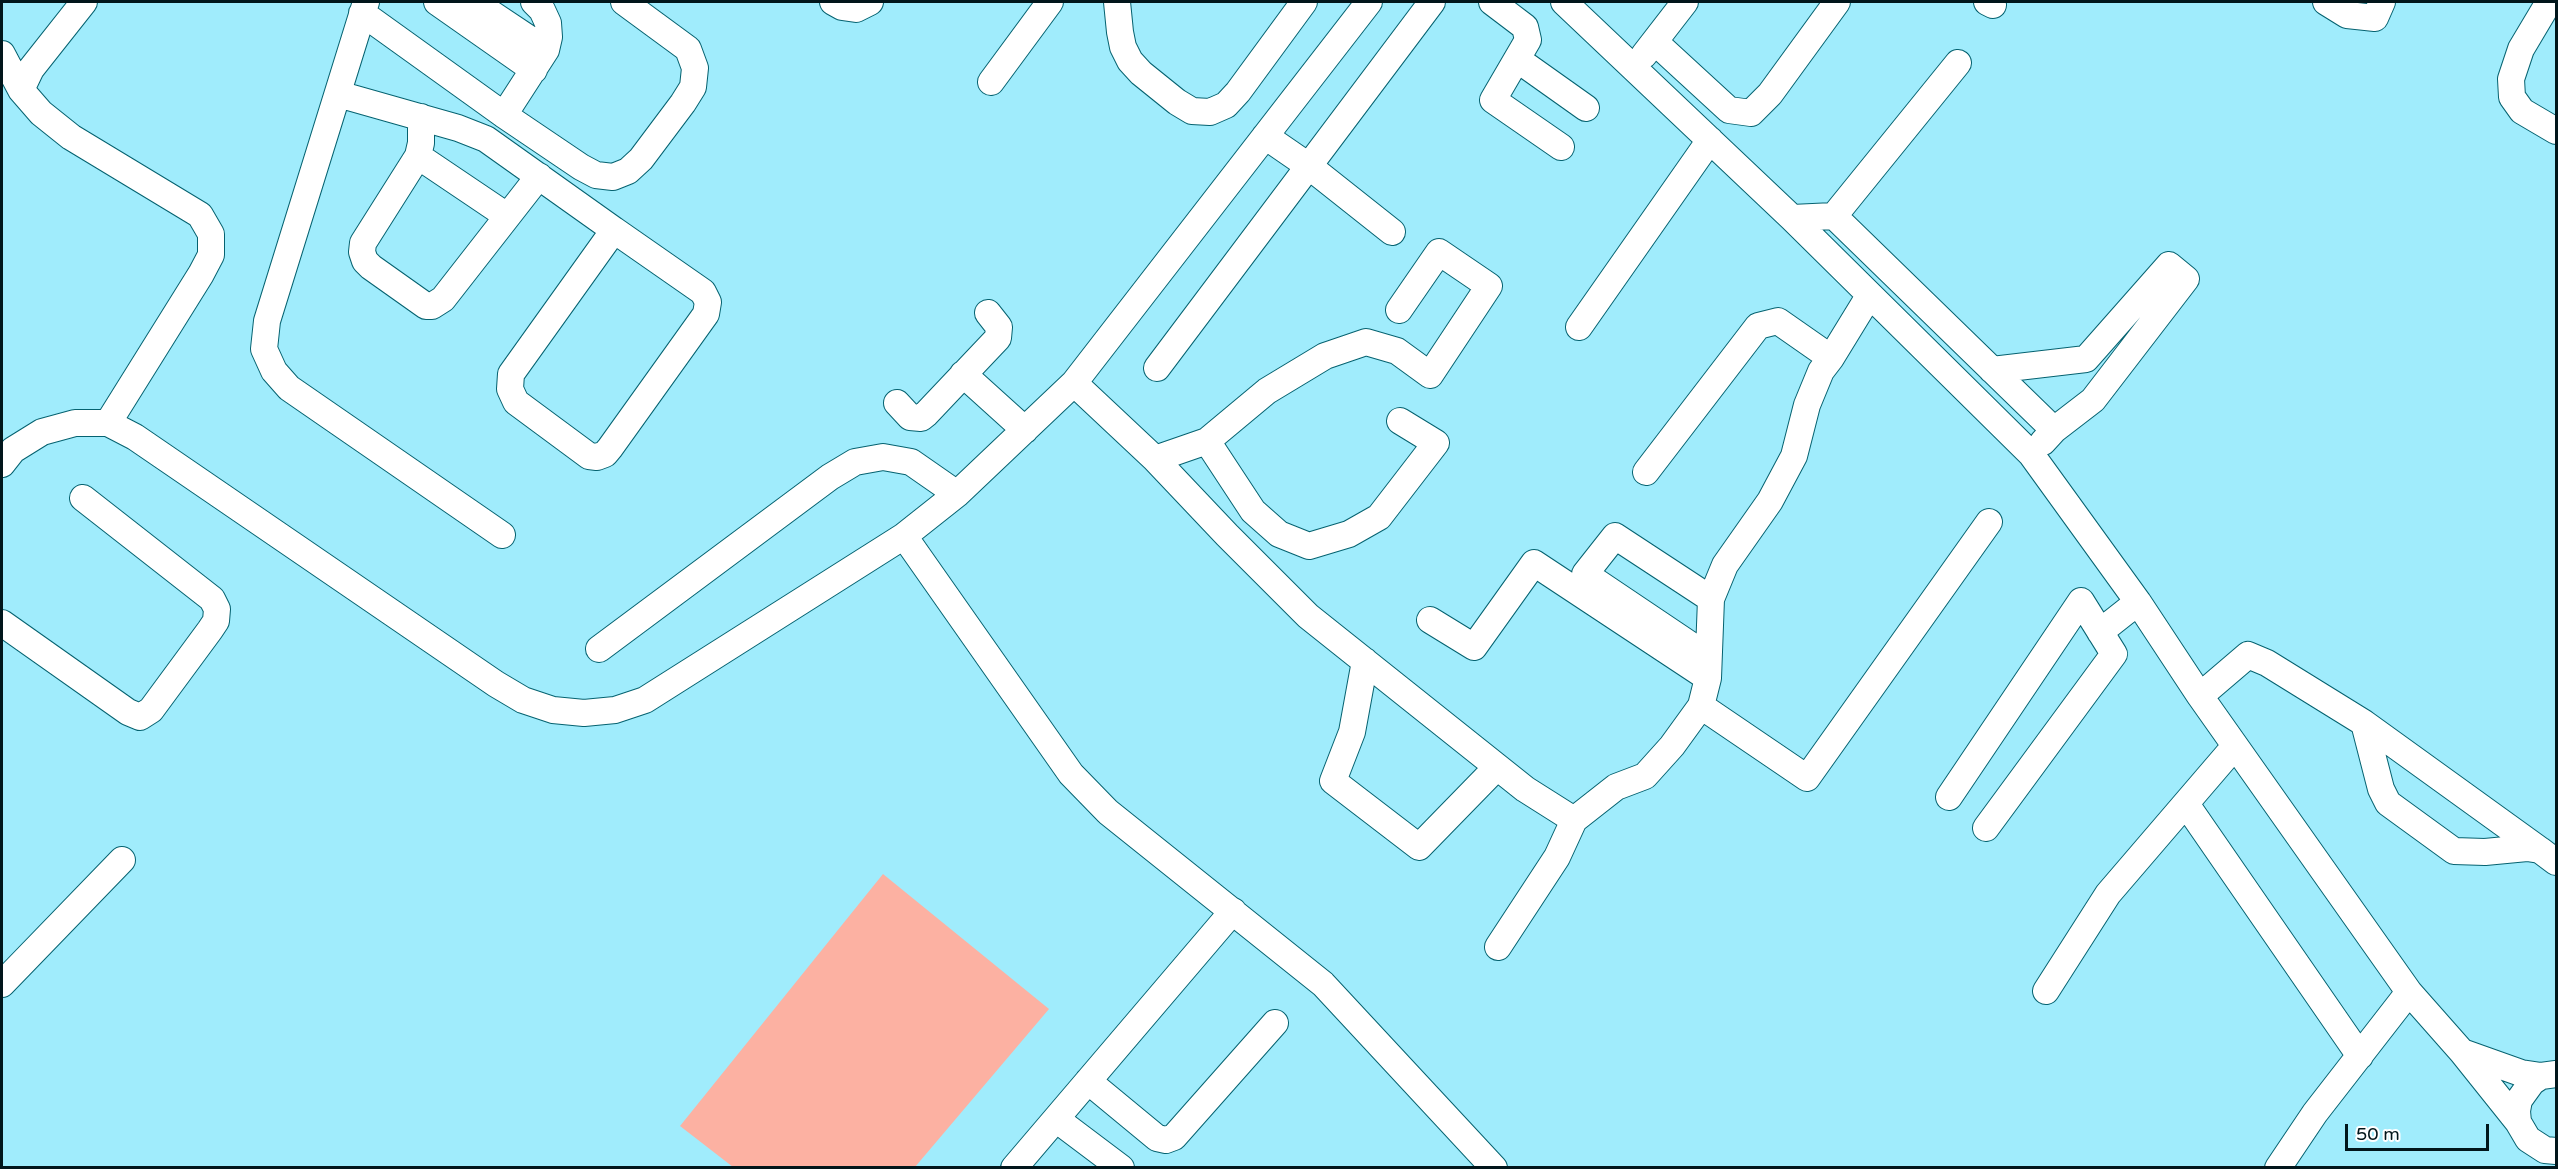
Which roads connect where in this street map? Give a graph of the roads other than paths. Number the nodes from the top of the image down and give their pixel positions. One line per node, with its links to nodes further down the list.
1 (84, 2): 22 (lane)
2 (437, 2): 25 (lane)
3 (474, 2): 25 (lane)
4 (534, 2): 25 (lane)
5 (624, 2): 32 (lane)
6 (833, 2): 7 (lane)
7 (870, 2)
8 (1050, 2): 28 (lane)
9 (1117, 2): 10 (lane)
10 (1304, 2)
11 (1432, 2): 39 (lane)
12 (1492, 2): 24 (lane)
13 (1564, 2): 27 (lane)
14 (1685, 2): 21 (lane)
15 (1837, 2): 21 (lane)
16 (2326, 2): 17 (lane)
17 (2382, 2)
18 (2549, 2): 34 (lane)
19 (1358, 5): 35 (lane)
20 (364, 7): 30 (lane); 32 (lane)
21 (1655, 42): 27 (lane)
22 (46, 50): 23 (lane); 29 (lane)
23 (2, 56): 29 (lane)
24 (1517, 59): 31 (lane); 37 (lane)
25 (540, 60): 32 (lane)
26 (1958, 63): 42 (lane)
27 (1634, 67): 36 (lane)
28 (991, 82)
29 (21, 90): 57 (lane)
30 (338, 94): 33 (lane); 68 (lane)
31 (1586, 108)
32 (504, 116)
33 (421, 117): 38 (lane); 40 (lane)
34 (2556, 131)
35 (1265, 136): 39 (lane); 54 (lane)
36 (1710, 140): 43 (lane); 49 (lane)
37 (1561, 147)
38 (418, 156): 41 (lane); 41 (lane)
39 (1310, 167): 45 (lane); 51 (lane)
40 (539, 176): 41 (lane); 44 (lane)
41 (507, 216)
42 (1834, 216): 43 (lane); 52 (lane)
43 (1792, 218): 46 (lane)
44 (614, 230): 44 (lane)
45 (1392, 232)
46 (1869, 296): 50 (lane); 61 (lane)
47 (1399, 310): 60 (lane)
48 (988, 313): 53 (lane)
49 (1579, 327)
50 (1831, 358): 64 (lane); 70 (lane)
51 (1157, 368)
52 (1992, 370): 59 (lane); 59 (lane)
53 (963, 374): 55 (lane); 58 (lane)
54 (1074, 383): 58 (lane); 62 (lane)
55 (897, 403)
56 (1400, 421): 60 (lane)
57 (108, 423): 63 (lane); 69 (lane)
58 (1025, 430): 65 (lane)
59 (2054, 430): 61 (lane)
60 (1207, 441): 62 (lane)
61 (2031, 454): 71 (lane)
62 (1155, 459): 76 (lane)
63 (2, 464)
64 (1646, 472)
65 (957, 494): 69 (lane); 75 (lane)
66 (83, 498): 73 (lane)
67 (1989, 522): 79 (lane)
68 (502, 535)
69 (904, 536): 89 (lane)
70 (1711, 599): 77 (lane); 77 (lane)
71 (2138, 602): 74 (lane); 78 (lane)
72 (1430, 620): 77 (lane)
73 (2, 623)
74 (2100, 632): 83 (lane); 86 (lane)
75 (599, 648)
76 (1365, 661): 82 (lane); 82 (lane)
77 (1709, 668): 79 (lane)
78 (2200, 696): 80 (lane); 81 (lane)
79 (1701, 706): 85 (lane)
80 (2364, 723): 87 (lane); 87 (lane)
81 (2235, 746): 84 (lane); 93 (lane)
82 (1497, 767): 85 (lane)
83 (1949, 797)
84 (2186, 804): 92 (lane); 96 (lane)
85 (1574, 820): 90 (lane)
86 (1986, 828)
87 (2548, 856)
88 (122, 860): 91 (lane)
89 (1233, 911): 98 (lane); 104 (lane)
90 (1498, 947)
91 (2, 984)
92 (2046, 991)
93 (2409, 992): 95 (lane); 96 (lane)
94 (1275, 1023): 98 (lane)
95 (2462, 1052): 97 (lane); 100 (lane)
96 (2360, 1056): 105 (lane)
97 (2549, 1075): 100 (lane)
98 (1088, 1081): 99 (lane)
99 (1056, 1119): 102 (lane); 103 (lane)
100 (2518, 1122): 101 (lane)
101 (2552, 1156)
102 (1014, 1167)
103 (1121, 1167)
104 (1494, 1167)
105 (2278, 1167)

